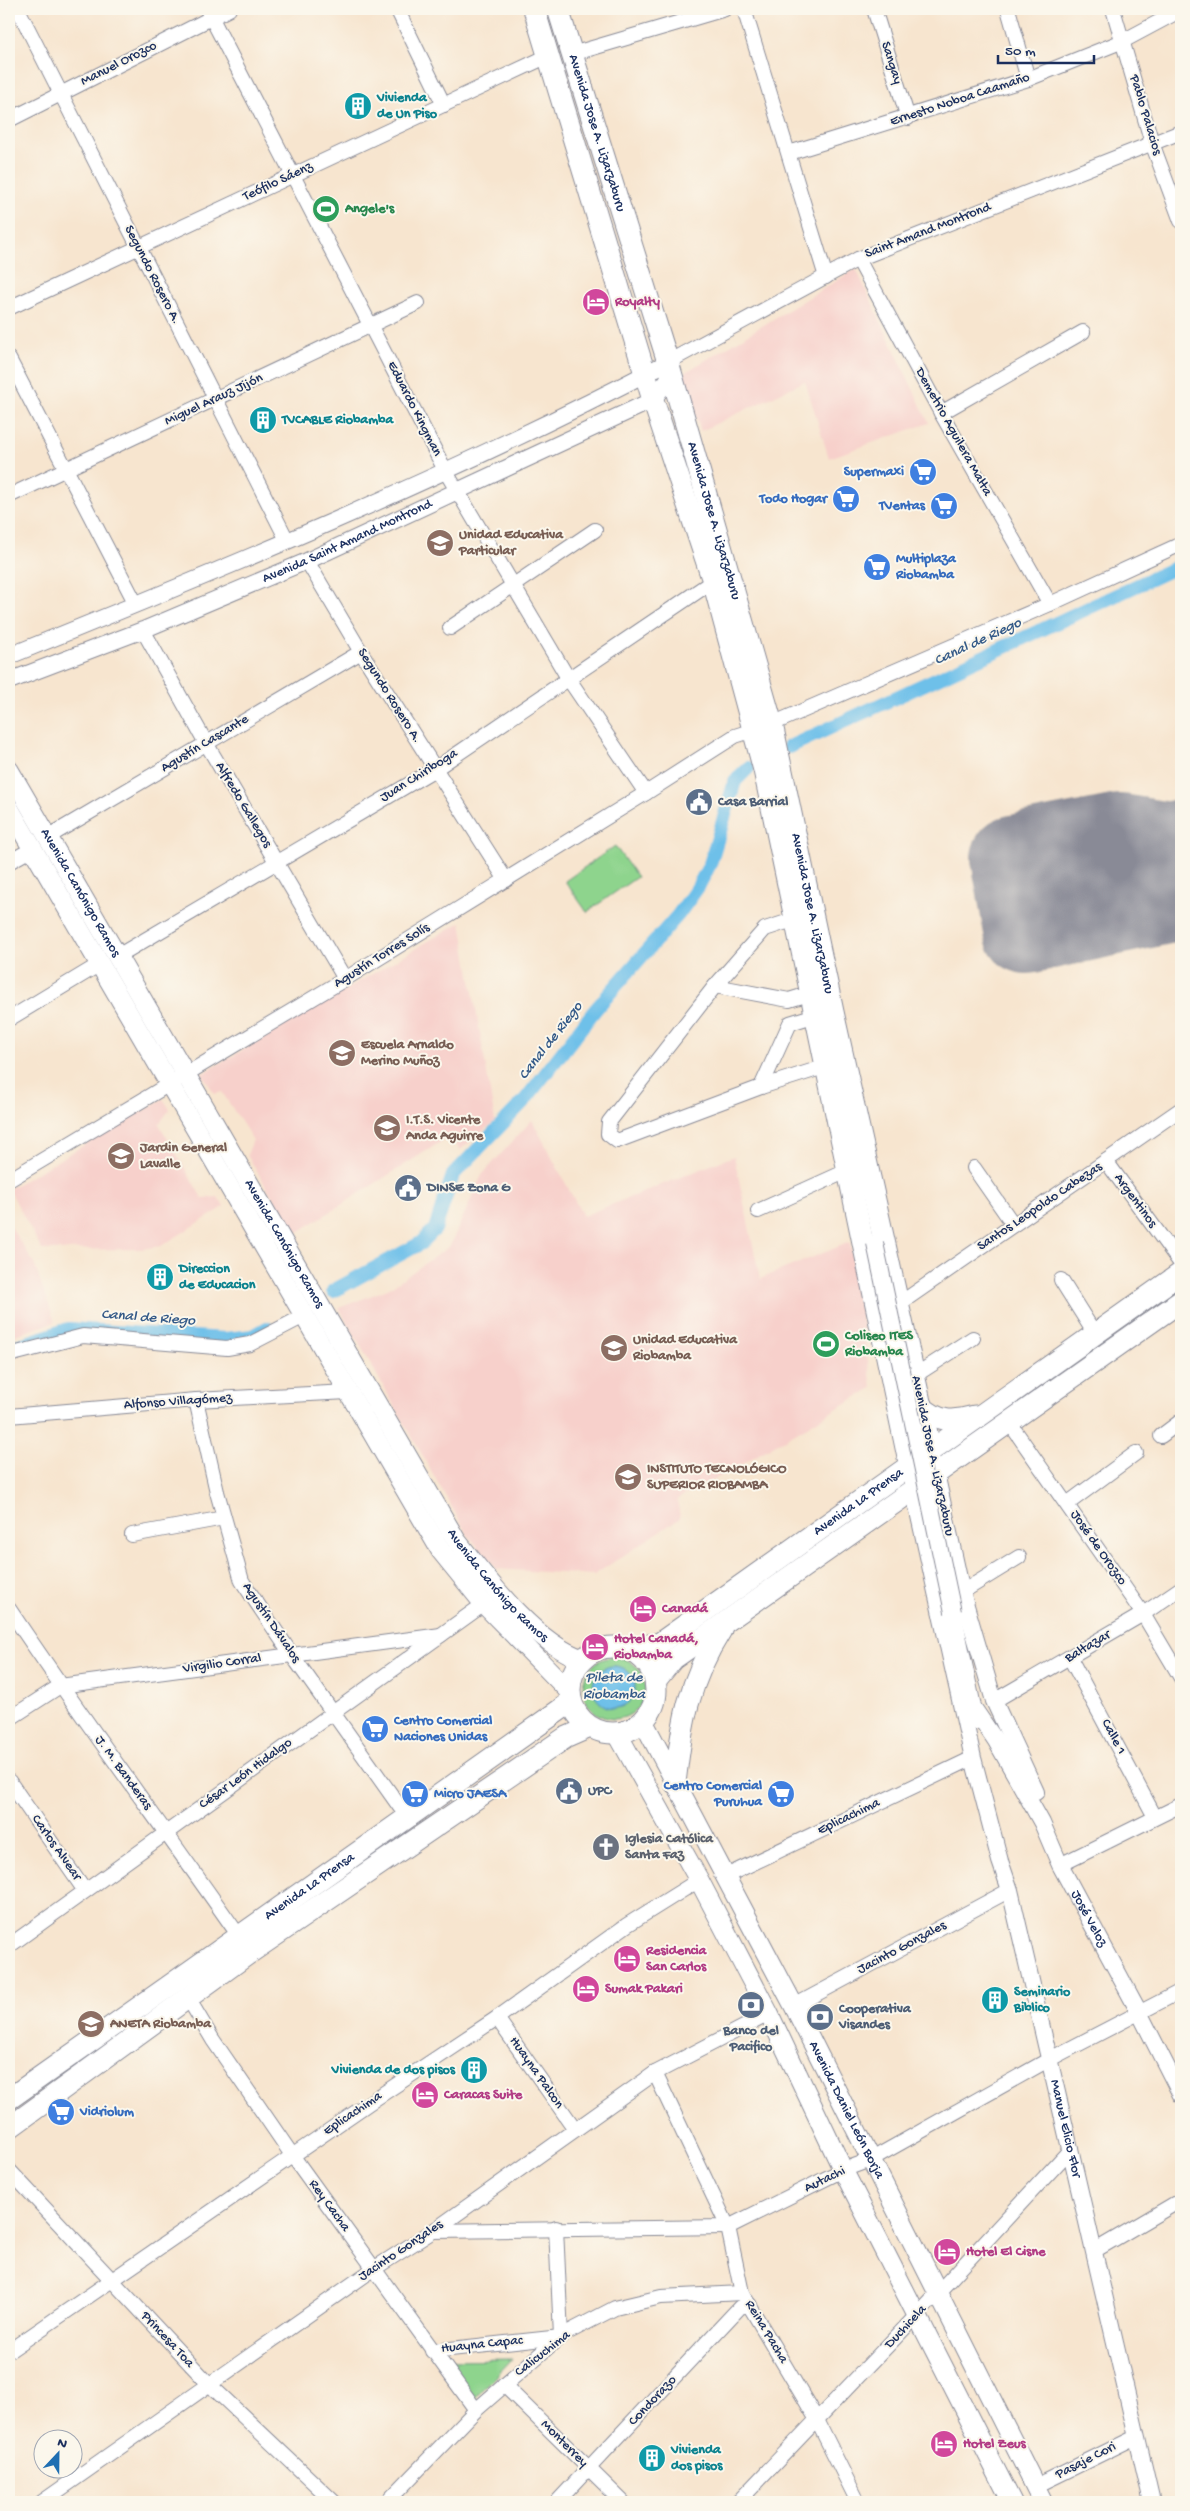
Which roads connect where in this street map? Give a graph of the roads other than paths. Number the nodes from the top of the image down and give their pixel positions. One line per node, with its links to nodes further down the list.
1 (18, 9): 17 (street, Segundo Rosero A.)
2 (229, 9): 12 (street, Manuel Orozco)
3 (397, 9): 18 (street)
4 (534, 9): 15 (main road, Avenida Jose A. Lizarzaburu)
5 (558, 9): 14 (main road, Avenida Jose A. Lizarzaburu)
6 (725, 9): 14 (street)
7 (744, 9): 23 (street)
8 (874, 9): 19 (street, Sangay)
9 (1008, 9): 16 (street)
10 (1113, 9): 13 (street, Pablo Palacios)
11 (1181, 10): 13 (street, Ernesto Noboa Caamaño)
12 (209, 13): 17 (street, Manuel Orozco); 24 (street, Eduardo Kingman)
13 (1123, 41): 16 (street, Ernesto Noboa Caamaño); 22 (street, Pablo Palacios)
14 (572, 54): 34 (main road, Avenida Jose A. Lizarzaburu)
15 (548, 56): 18 (street, Teófilo Sáenz); 35 (main road, Avenida Jose A. Lizarzaburu)
16 (1028, 79): 19 (street, Ernesto Noboa Caamaño)
17 (61, 94): 20 (street, Manuel Orozco); 26 (street, Segundo Rosero A.)
18 (444, 105): 24 (street, Teófilo Sáenz)
19 (908, 118): 23 (street, Ernesto Noboa Caamaño)
20 (9, 120)
21 (1181, 132): 22 (street, Saint Amand Montrond)
22 (1152, 143): 25 (street, Pablo Palacios); 27 (street, Saint Amand Montrond)
23 (789, 153): 28 (street)
24 (294, 174): 26 (street, Teófilo Sáenz); 31 (street, Eduardo Kingman)
25 (1181, 221)
26 (138, 248): 30 (street, Teófilo Sáenz); 36 (street, Segundo Rosero A.)
27 (858, 259): 28 (street, Saint Amand Montrond); 38 (street, Demetrio Aguilera Malta)
28 (826, 277): 34 (street, Saint Amand Montrond)
29 (418, 303): 31 (street, Miguel Arauz Jijón)
30 (9, 308)
31 (372, 326): 36 (street, Miguel Arauz Jijón); 40 (street, Eduardo Kingman)
32 (1083, 332): 38 (street)
33 (9, 359): 39 (street)
34 (675, 363): 35 (street, Avenida Saint Amand Montrond); 37 (street, Avenida Saint Amand Montrond); 57 (main road, Avenida Jose A. Lizarzaburu)
35 (646, 373): 37 (main road, Avenida Jose A. Lizarzaburu); 40 (street, Avenida Saint Amand Montrond)
36 (215, 399): 39 (street, Miguel Arauz Jijón); 44 (street, Segundo Rosero A.)
37 (653, 400): 41 (street, Avenida Saint Amand Montrond); 47 (main road, Avenida Jose A. Lizarzaburu)
38 (941, 413): 50 (street, Demetrio Aguilera Malta)
39 (66, 470): 42 (street, Miguel Arauz Jijón); 49 (street)
40 (446, 472): 41 (street, Eduardo Kingman); 44 (street, Avenida Saint Amand Montrond)
41 (457, 491): 46 (street, Avenida Saint Amand Montrond); 48 (street, Eduardo Kingman)
42 (9, 496)
43 (595, 530): 48 (street)
44 (287, 540): 49 (street, Avenida Saint Amand Montrond)
45 (1181, 544): 50 (street, Agustín Torres Solís)
46 (307, 561): 52 (street, Avenida Saint Amand Montrond); 53 (street, Segundo Rosero A.)
47 (713, 581): 55 (street, Juan Chiriboga); 57 (main road, Avenida Jose A. Lizarzaburu)
48 (512, 586): 51 (street); 55 (street, Eduardo Kingman)
49 (136, 604): 54 (street, Avenida Saint Amand Montrond)
50 (1050, 604): 57 (street, Agustín Torres Solís)
51 (450, 628)
52 (143, 630): 56 (street, Avenida Saint Amand Montrond); 58 (street, Alfredo Gallegos)
53 (362, 652): 58 (street, Agustín Cascante); 59 (street, Segundo Rosero A.)
54 (9, 656)
55 (568, 678): 59 (street, Juan Chiriboga); 61 (street, Eduardo Kingman)
56 (9, 682)
57 (763, 727): 61 (street, Agustín Torres Solís); 68 (main road, Avenida Jose A. Lizarzaburu); 72 (main road, Avenida Jose A. Lizarzaburu)
58 (206, 743): 63 (street, Agustín Cascante); 65 (street, Alfredo Gallegos)
59 (435, 768): 65 (street, Juan Chiriboga); 67 (street, Segundo Rosero A.)
60 (9, 770): 63 (main road, Avenida Canónigo Ramos)
61 (646, 793): 67 (street, Agustín Torres Solís)
62 (9, 808): 64 (main road, Avenida Canónigo Ramos)
63 (48, 837): 69 (main road, Avenida Canónigo Ramos)
64 (32, 849): 66 (street); 69 (main road, Avenida Canónigo Ramos)
65 (277, 860): 69 (street, Juan Chiriboga); 70 (street, Alfredo Gallegos)
66 (9, 862)
67 (506, 880): 70 (street, Agustín Torres Solís)
68 (796, 919): 71 (street); 72 (main road, Avenida Jose A. Lizarzaburu)
69 (108, 961): 74 (street, Juan Chiriboga); 76 (main road, Avenida Canónigo Ramos); 77 (main road, Avenida Canónigo Ramos)
70 (345, 978): 76 (street, Agustín Torres Solís)
71 (715, 986): 72 (street); 78 (street)
72 (821, 991): 73 (main road, Avenida Jose A. Lizarzaburu); 83 (main road, Avenida Jose A. Lizarzaburu)
73 (816, 1015): 75 (main road, Avenida Jose A. Lizarzaburu); 78 (street)
74 (9, 1019)
75 (828, 1066): 78 (street); 83 (main road, Avenida Jose A. Lizarzaburu)
76 (186, 1076): 77 (street, Agustín Torres Solís); 123 (main road, Avenida Canónigo Ramos)
77 (170, 1085): 82 (street, Agustín Torres Solís); 91 (main road, Avenida Canónigo Ramos)
78 (761, 1087)
79 (1181, 1109): 80 (street, Santos Leopoldo Cabezas)
80 (1106, 1161): 85 (street, Santos Leopoldo Cabezas); 86 (street, Argentinos)
81 (974, 1168): 85 (street)
82 (11, 1174)
83 (858, 1180): 84 (street); 90 (main road, Avenida Jose A. Lizarzaburu); 106 (main road, Avenida Jose A. Lizarzaburu); 129 (street, bridge)
84 (758, 1211)
85 (1013, 1224): 90 (street, Santos Leopoldo Cabezas)
86 (1181, 1264)
87 (1181, 1273): 92 (main road, Avenida La Prensa)
88 (1061, 1280): 92 (street)
89 (1181, 1301): 102 (main road, Avenida La Prensa)
90 (898, 1304): 95 (main road, Avenida Jose A. Lizarzaburu)
91 (304, 1316): 94 (street); 96 (main road, Avenida Canónigo Ramos)
92 (1095, 1334): 99 (main road, Avenida La Prensa)
93 (973, 1338): 95 (street)
94 (9, 1355)
95 (914, 1376): 98 (main road, Avenida Jose A. Lizarzaburu)
96 (348, 1392): 97 (street, Alfonso Villagómez); 115 (main road, Avenida Canónigo Ramos)
97 (196, 1400): 100 (street, Alfonso Villagómez); 110 (street, Agustín Dávalos)
98 (921, 1406): 99 (main road); 104 (main road, Avenida Jose A. Lizarzaburu)
99 (985, 1413): 104 (main road, Avenida La Prensa)
100 (9, 1416)
101 (1181, 1421): 103 (street)
102 (1009, 1422): 107 (main road, Avenida La Prensa); 109 (street, José de Orozco)
103 (1160, 1436)
104 (931, 1451): 106 (main road, Avenida La Prensa); 107 (street, Avenida Jose A. Lizarzaburu)
105 (1136, 1453): 109 (street)
106 (910, 1467): 108 (street, Avenida Jose A. Lizarzaburu); 120 (main road, Avenida La Prensa)
107 (936, 1474): 108 (main road, Avenida La Prensa); 114 (street, Avenida Jose A. Lizarzaburu)
108 (913, 1489): 118 (main road, Avenida La Prensa); 135 (street, Avenida Jose A. Lizarzaburu)
109 (1067, 1504): 117 (street, José de Orozco)
110 (224, 1518): 111 (street); 121 (street, Agustín Dávalos)
111 (132, 1536)
112 (1018, 1558): 114 (street)
113 (1181, 1588): 117 (street, Baltazar)
114 (962, 1592): 128 (street, Avenida Jose A. Lizarzaburu)
115 (484, 1604): 119 (street, César León Hidalgo); 127 (main road, Avenida Canónigo Ramos)
116 (9, 1609): 126 (street, J. M. Banderas)
117 (1143, 1614): 122 (street, Baltazar); 124 (street, José de Orozco)
118 (728, 1620): 125 (main road, Avenida La Prensa); 137 (main road)
119 (444, 1635): 121 (street, Virgilio Corral); 130 (street, César León Hidalgo)
120 (628, 1650): 123 (main road); 125 (main road)
121 (292, 1655): 126 (street, Virgilio Corral); 130 (street, Agustín Dávalos)
122 (1070, 1658): 128 (street, Baltazar); 140 (street, Calle 1)
123 (582, 1659): 127 (main road)
124 (1181, 1678)
125 (655, 1681): 132 (main road)
126 (60, 1686): 131 (street, Virgilio Corral); 142 (street, J. M. Banderas)
127 (570, 1697): 133 (main road); 139 (main road, Avenida La Prensa)
128 (994, 1702): 141 (street, Avenida Jose A. Lizarzaburu)
129 (975, 1710): 141 (street, José Veloz); 143 (street)
130 (333, 1711): 139 (street, Agustín Dávalos); 142 (street, César León Hidalgo)
131 (9, 1719)
132 (643, 1721): 134 (main road); 137 (main road, Avenida Daniel León Borja)
133 (590, 1726): 134 (main road); 152 (main road, Avenida La Prensa)
134 (618, 1733): 146 (main road, Avenida Daniel León Borja)
135 (973, 1758): 143 (street, Manuel Elicio Flor); 145 (street, Eplicachima)
136 (9, 1781): 148 (street, Carlos Alvear)
137 (675, 1783): 145 (main road, Avenida Daniel León Borja)
138 (1181, 1805): 140 (street)
139 (407, 1817): 149 (main road, Avenida La Prensa)
140 (1155, 1817): 144 (street)
141 (1042, 1823): 144 (street, José Veloz)
142 (166, 1832): 148 (street, César León Hidalgo); 149 (street, J. M. Banderas)
143 (1000, 1861): 147 (street, Manuel Elicio Flor)
144 (1060, 1865): 154 (street, José Veloz)
145 (726, 1876): 153 (main road, Avenida Daniel León Borja)
146 (699, 1880): 155 (main road, Avenida Daniel León Borja); 156 (street, Eplicachima)
147 (1010, 1890): 153 (street, Jacinto Gonzales); 157 (street, Manuel Elicio Flor)
148 (85, 1891): 150 (street, César León Hidalgo)
149 (239, 1936): 160 (main road, Avenida La Prensa)
150 (9, 1946)
151 (1181, 1992): 154 (street, Autachi)
152 (188, 1998): 161 (main road, Avenida La Prensa); 164 (street, Rey Cacha)
153 (794, 2006): 165 (main road, Avenida Daniel León Borja)
154 (1139, 2012): 157 (street, Autachi); 159 (street, José Veloz)
155 (769, 2014): 158 (street, Jacinto Gonzales); 167 (main road, Avenida Daniel León Borja)
156 (498, 2018): 162 (street, Huayna Palcon); 164 (street, Eplicachima)
157 (1050, 2059): 163 (street, Manuel Elicio Flor); 165 (street, Autachi)
158 (655, 2073): 162 (street, Jacinto Gonzales); 169 (street, Reina Pacha)
159 (1181, 2095)
160 (9, 2099)
161 (9, 2128)
162 (575, 2129): 171 (street, Jacinto Gonzales)
163 (1071, 2149): 172 (street, Manuel Elicio Flor); 176 (street, Duchicela)
164 (292, 2155): 173 (street, Rey Cacha); 174 (street, Eplicachima)
165 (870, 2160): 167 (street, Autachi); 176 (main road, Avenida Daniel León Borja)
166 (9, 2170): 174 (street, Princesa Toa)
167 (843, 2170): 169 (street, Autachi); 178 (main road, Avenida Daniel León Borja)
168 (1181, 2200): 172 (street)
169 (728, 2227): 170 (street, Autachi); 175 (street, Reina Pacha)
170 (556, 2228): 171 (street, Autachi); 179 (street)
171 (433, 2231): 173 (street, Jacinto Gonzales)
172 (1094, 2251): 186 (street, Manuel Elicio Flor)
173 (375, 2268): 181 (street, Rey Cacha); 182 (street, Jacinto Gonzales)
174 (112, 2280): 180 (street, Eplicachima); 182 (street, Princesa Toa)
175 (742, 2293): 177 (street, Reina Pacha); 179 (street, Calicuchima)
176 (938, 2294): 178 (street, Duchicela); 188 (main road, Avenida Daniel León Borja)
177 (750, 2305): 185 (street, Reina Pacha); 187 (street, Condorazo)
178 (918, 2314): 185 (street, Duchicela); 189 (main road, Avenida Daniel León Borja)
179 (561, 2336): 181 (street, Huayna Capac); 183 (street, Calicuchima)
180 (9, 2351)
181 (432, 2351): 184 (street, Rey Cacha)
182 (209, 2384): 190 (street, Jacinto Gonzales); 191 (street, Princesa Toa)
183 (504, 2385): 184 (street, Calicuchima); 187 (street, Monterrey)
184 (476, 2410): 192 (street, Calicuchima)
185 (817, 2420): 195 (street, Duchicela); 196 (street, Reina Pacha)
186 (1136, 2436): 188 (street, Pasaje Cori); 197 (street, Manuel Elicio Flor)
187 (590, 2469): 193 (street, Condorazo); 194 (street, Monterrey)
188 (1039, 2494)
189 (1010, 2501)
190 (42, 2502)
191 (334, 2502)
192 (387, 2502)
193 (557, 2502)
194 (623, 2502)
195 (738, 2502)
196 (858, 2502)
197 (1152, 2502)

